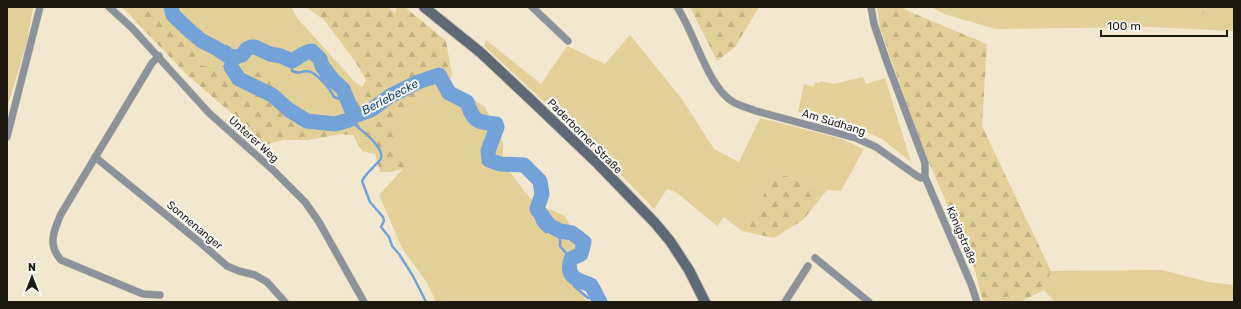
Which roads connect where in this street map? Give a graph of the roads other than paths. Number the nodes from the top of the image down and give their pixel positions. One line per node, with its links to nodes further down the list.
1 (40, 7): 9 (street)
2 (109, 7): 8 (street, Unterer Weg)
3 (424, 7): 17 (main road, Paderborner Straße)
4 (532, 7): 7 (street)
5 (677, 7): 11 (street, Am Südhang)
6 (871, 7): 11 (street)
7 (568, 41)
8 (159, 56): 10 (street); 16 (street, Unterer Weg)
9 (7, 137)
10 (95, 157): 14 (street); 15 (street, Sonnenanger)
11 (925, 177): 20 (street, Königstraße)
12 (815, 258): 19 (street)
13 (808, 266): 18 (street)
14 (160, 295)
15 (285, 302)
16 (364, 302)
17 (705, 302)
18 (785, 302)
19 (868, 302)
20 (977, 302)

